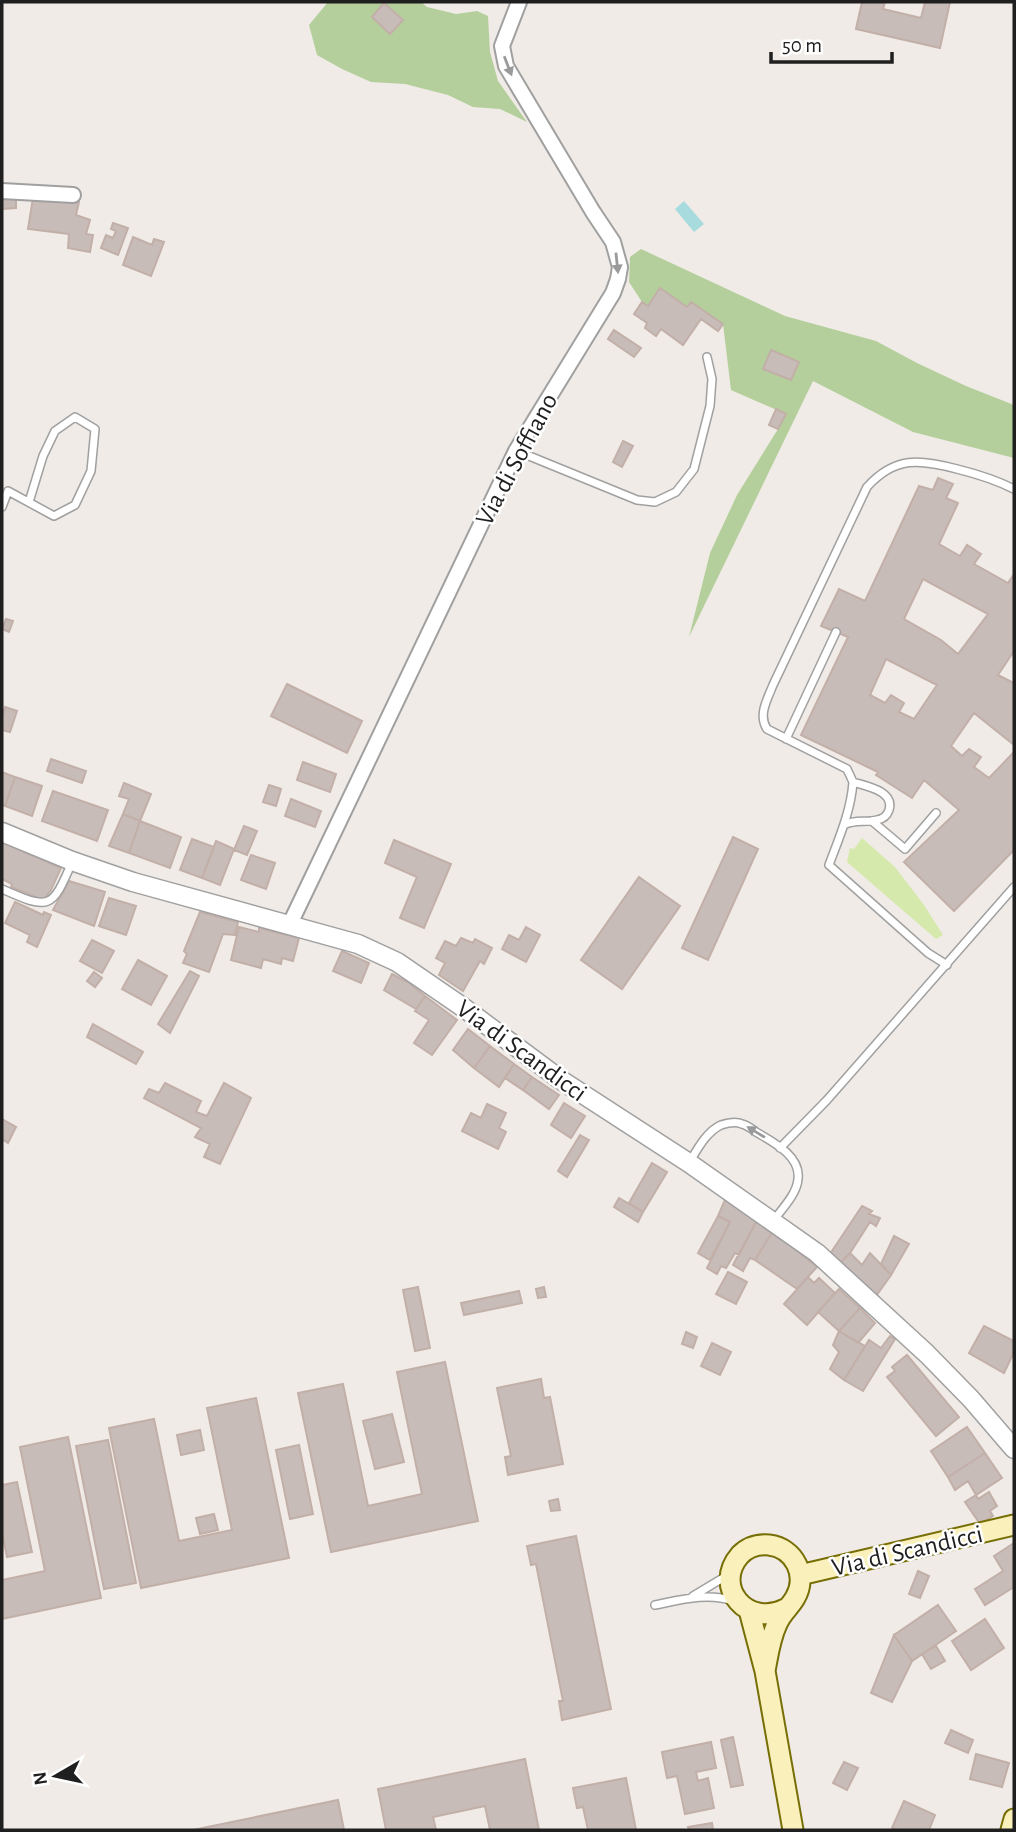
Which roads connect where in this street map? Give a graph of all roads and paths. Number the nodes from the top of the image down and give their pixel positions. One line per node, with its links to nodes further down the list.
1 (519, 2): 5 (street, Via di Soffiano, one-way to 5)
2 (2, 191): 3 (street)
3 (73, 195)
4 (707, 357): 5 (lane)
5 (516, 450): 19 (street, Via di Soffiano)
6 (1014, 489): 10 (lane)
7 (29, 502): 7 (lane); 8 (lane)
8 (2, 507)
9 (836, 632): 10 (lane)
10 (786, 739): 11 (lane)
11 (853, 782): 13 (lane); 14 (lane)
12 (936, 813): 13 (lane)
13 (872, 821): 14 (lane)
14 (844, 825): 20 (lane)
15 (2, 832): 16 (street, Via di Scandicci)
16 (72, 861): 18 (lane); 19 (street, Via di Scandicci)
17 (1014, 887): 20 (lane)
18 (2, 890)
19 (289, 926): 22 (street, Via di Scandicci)
20 (947, 965): 21 (lane)
21 (780, 1148): 22 (lane, one-way to 22); 23 (lane)
22 (689, 1163): 23 (street, Via di Scandicci)
23 (773, 1222): 24 (street, Via di Scandicci)
24 (971, 1399): 25 (street, Via di Scandicci); 26 (street, Via di Scandicci)
25 (1014, 1430)
26 (1014, 1449)
27 (1014, 1525): 29 (main road, Via di Scandicci)
28 (731, 1573): 29 (main road); 30 (lane); 32 (main road)
29 (800, 1575): 33 (main road)
30 (689, 1598): 31 (lane); 32 (lane)
31 (655, 1605)
32 (744, 1607): 33 (main road); 34 (main road)
33 (785, 1609): 34 (main road)
34 (765, 1671): 36 (main road)
35 (1014, 1819): 37 (main road)
36 (793, 1830)
37 (1012, 1830)

